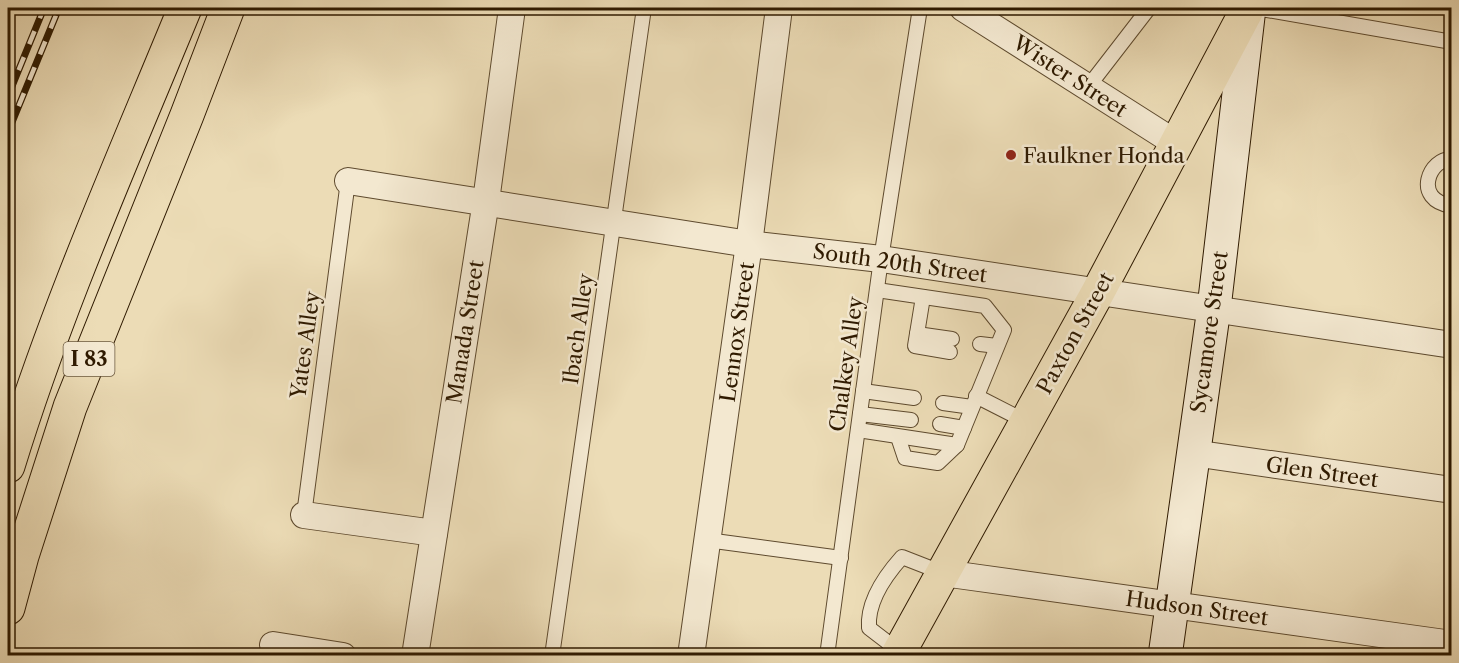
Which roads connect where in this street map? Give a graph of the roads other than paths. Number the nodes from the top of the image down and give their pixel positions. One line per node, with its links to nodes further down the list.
1 (185, 8): 40 (main road, I 83)
2 (228, 8): 48 (main road, I 83)
3 (512, 8): 16 (street, Manada Street)
4 (644, 8): 18 (lane, Ibach Alley)
5 (779, 8): 19 (street, Lennox Street)
6 (920, 8): 20 (lane, Chalkey Alley)
7 (963, 8): 12 (street, Wister Street)
8 (1149, 8): 12 (lane)
9 (1249, 8): 13 (main road, Paxton Street); 24 (main road, Sycamore Street)
10 (1256, 8): 11 (lane)
11 (1452, 42)
12 (1088, 87): 13 (street, Wister Street)
13 (1177, 144): 22 (main road, Paxton Street)
14 (1452, 159): 17 (lane)
15 (348, 181): 16 (street, South 20th Street); 42 (lane, Yates Alley)
16 (486, 201): 18 (street, South 20th Street); 43 (street, Manada Street)
17 (1452, 206)
18 (615, 222): 19 (street, South 20th Street); 54 (lane, Ibach Alley)
19 (749, 244): 20 (street, South 20th Street); 44 (street, Lennox Street)
20 (881, 259): 21 (lane, Chalkey Alley); 22 (street, South 20th Street)
21 (877, 290): 23 (lane); 27 (lane, Chalkey Alley)
22 (1098, 292): 24 (street, South 20th Street); 33 (main road, Paxton Street)
23 (923, 297): 25 (lane); 29 (lane)
24 (1214, 308): 26 (street, South 20th Street); 39 (main road, Sycamore Street)
25 (951, 345)
26 (1452, 345)
27 (863, 391): 28 (lane); 31 (lane, Chalkey Alley)
28 (914, 398)
29 (974, 401): 30 (lane); 33 (lane); 35 (lane)
30 (943, 403)
31 (860, 414): 32 (lane); 36 (lane, Chalkey Alley)
32 (911, 420)
33 (1025, 422): 46 (main road, Paxton Street)
34 (940, 424): 35 (lane)
35 (964, 428): 38 (lane)
36 (858, 430): 37 (lane); 45 (lane, Chalkey Alley)
37 (898, 437): 38 (lane); 38 (lane)
38 (957, 445)
39 (1193, 453): 41 (street, Glen Street); 47 (main road, Sycamore Street)
40 (8, 466)
41 (1452, 490)
42 (304, 515): 43 (street)
43 (434, 533): 53 (street, Manada Street)
44 (707, 540): 45 (lane); 55 (street, Lennox Street)
45 (841, 558): 56 (lane, Chalkey Alley)
46 (943, 573): 47 (street, Hudson Street); 51 (main road, Paxton Street); 51 (lane)
47 (1172, 604): 49 (street, Hudson Street); 57 (main road, Sycamore Street)
48 (8, 608)
49 (1452, 644)
50 (273, 645): 52 (street)
51 (898, 653)
52 (343, 656)
53 (415, 656)
54 (552, 656)
55 (691, 656)
56 (827, 656)
57 (1165, 656)

